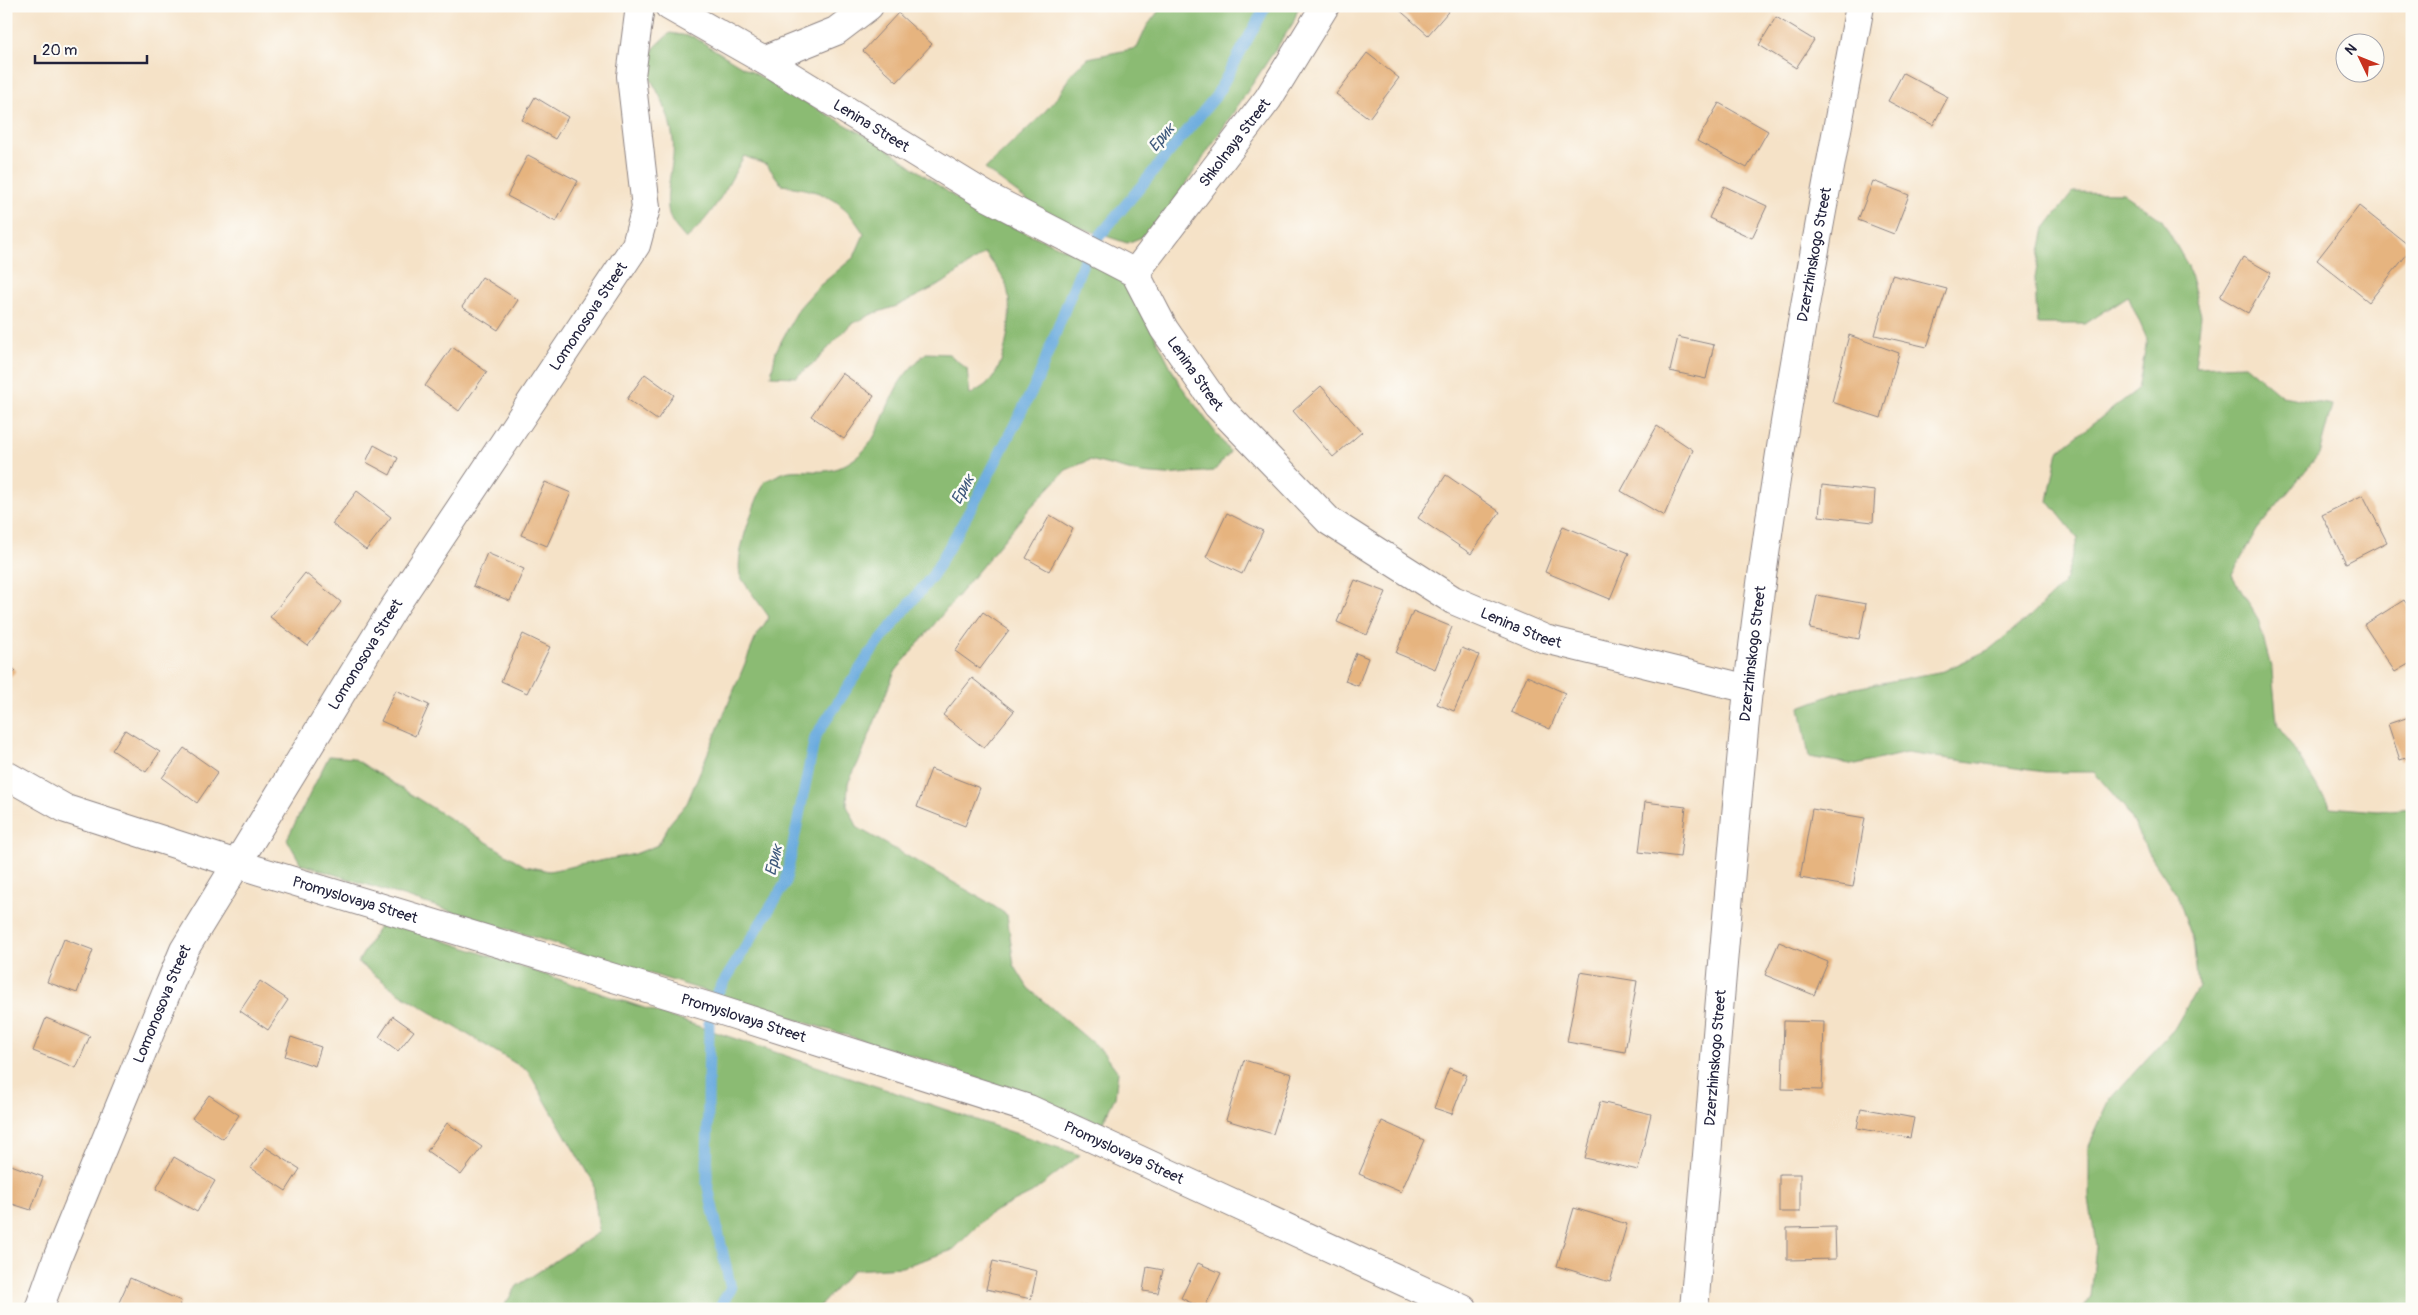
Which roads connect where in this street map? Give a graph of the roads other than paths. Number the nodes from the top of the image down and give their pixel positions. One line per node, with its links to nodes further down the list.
1 (640, 6): 10 (street, Lomonosova Street)
2 (669, 6): 6 (street, Lenina Street)
3 (869, 6): 6 (street)
4 (1325, 6): 7 (street, Shkolnaya Street)
5 (1860, 6): 8 (street, Dzerzhinskogo Street)
6 (764, 60): 7 (street, Lenina Street)
7 (1135, 273): 8 (street, Lenina Street)
8 (1748, 689): 13 (street, Dzerzhinskogo Street)
9 (6, 775): 10 (street, Promyslovaya Street)
10 (237, 864): 11 (street, Lomonosova Street); 12 (street, Promyslovaya Street)
11 (39, 1309)
12 (1463, 1309)
13 (1694, 1309)

